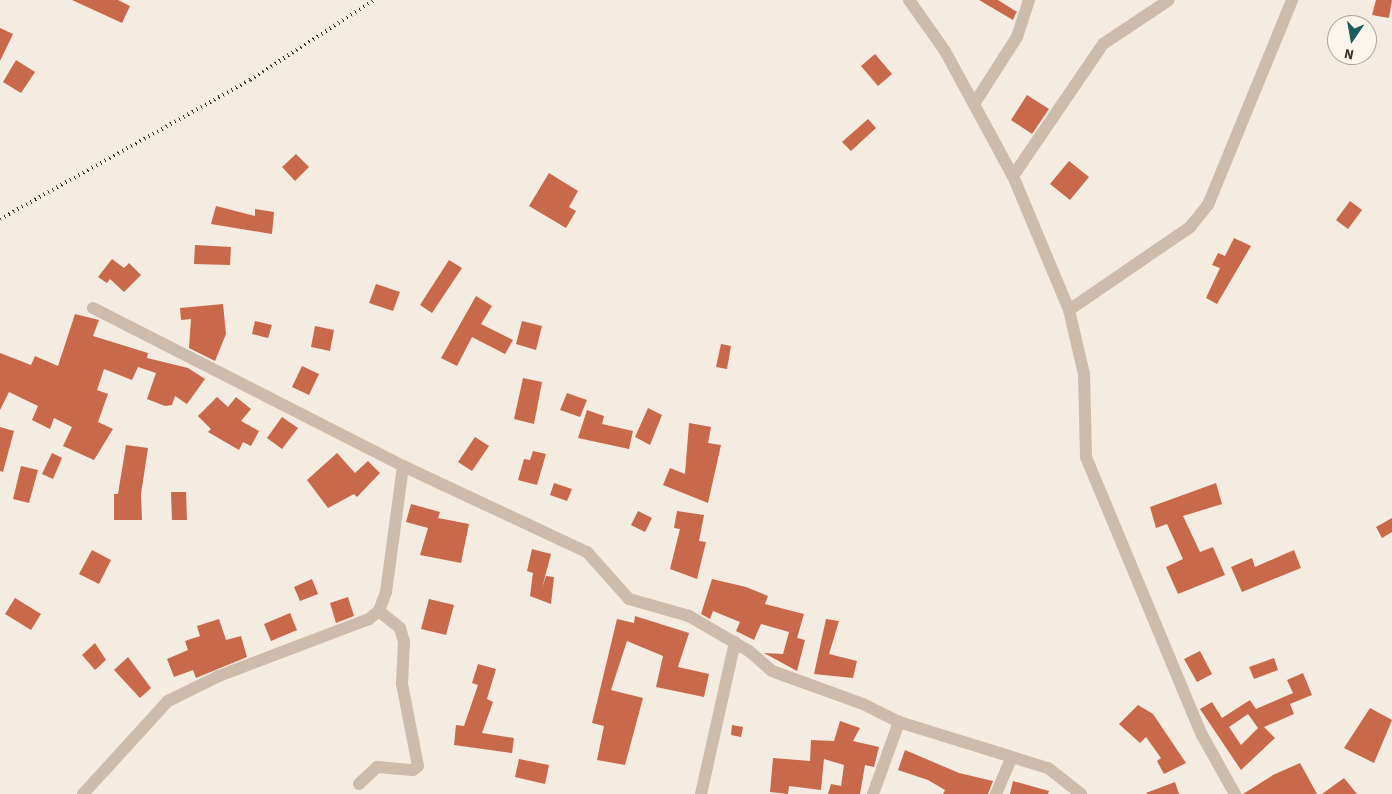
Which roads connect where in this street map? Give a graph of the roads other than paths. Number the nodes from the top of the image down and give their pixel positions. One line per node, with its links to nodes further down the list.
1 (908, 0): 5 (street)
2 (1029, 0): 5 (street)
3 (1169, 0): 6 (street)
4 (1292, 0): 8 (street)
5 (974, 104): 6 (street)
6 (1013, 176): 8 (street)
7 (93, 308): 9 (street)
8 (1069, 310): 20 (street)
9 (403, 466): 10 (street); 11 (street)
10 (378, 611): 14 (street); 15 (street)
11 (735, 642): 12 (street); 16 (street)
12 (899, 722): 13 (street); 17 (street)
13 (1011, 758): 18 (street); 19 (street)
14 (359, 784)
15 (83, 794)
16 (701, 794)
17 (873, 794)
18 (996, 794)
19 (1081, 794)
20 (1235, 794)

